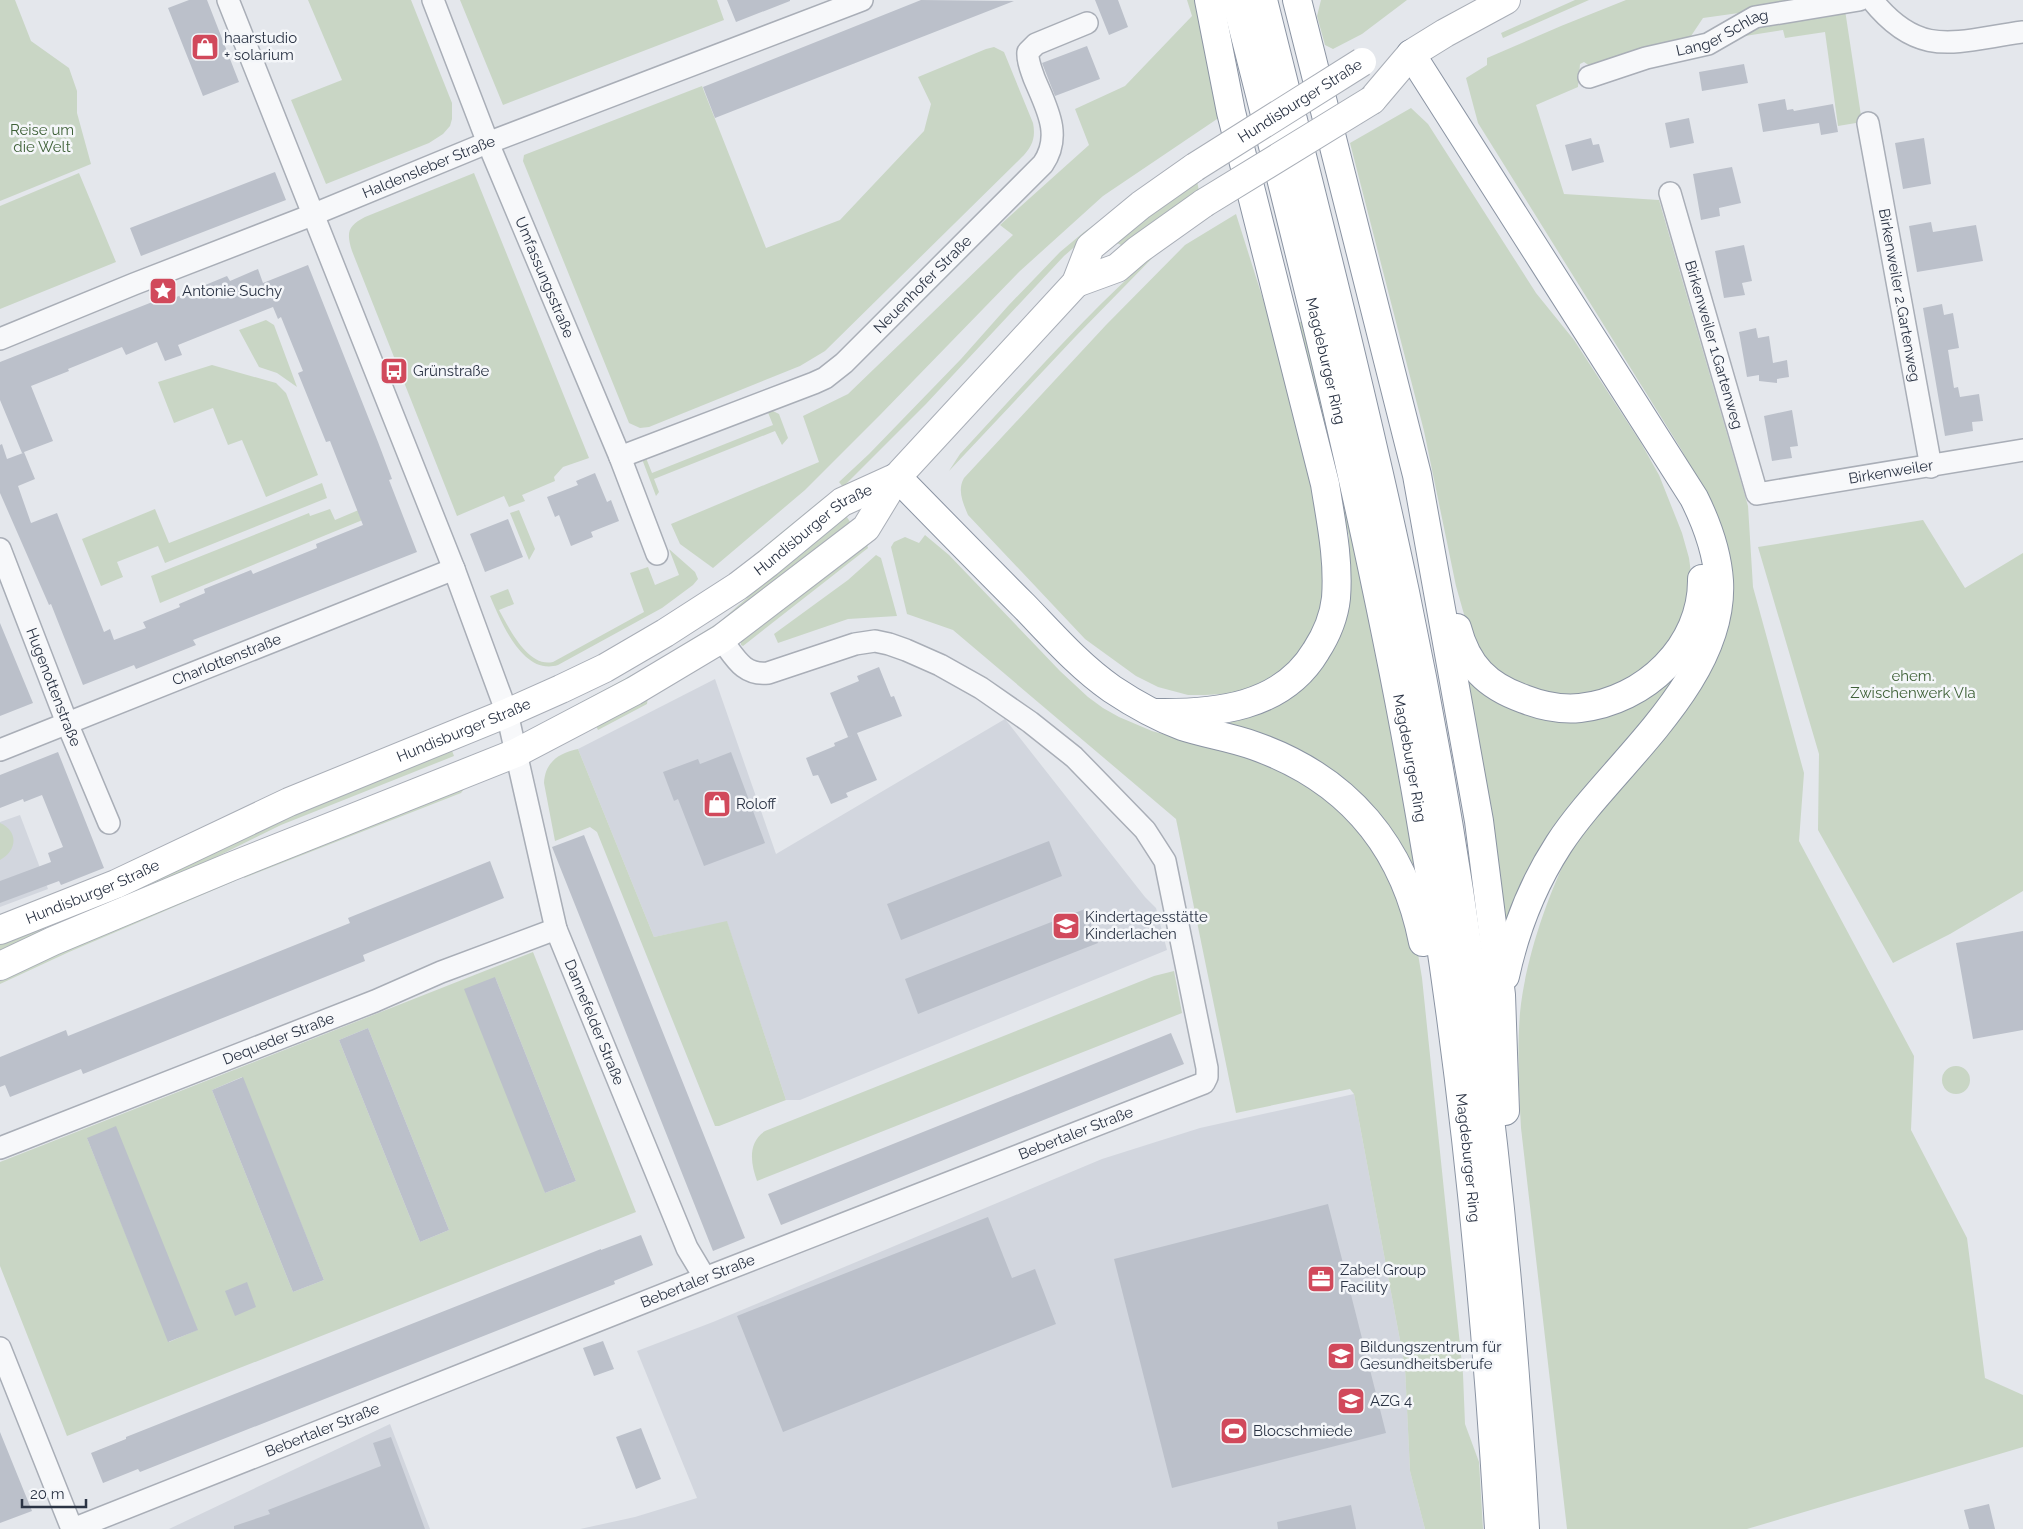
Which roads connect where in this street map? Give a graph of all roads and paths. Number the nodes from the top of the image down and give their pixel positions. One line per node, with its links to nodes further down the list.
1 (228, 0): 18 (street)
2 (433, 0): 16 (street, Umfassungsstraße)
3 (862, 0): 16 (street, Haldensleber Straße)
4 (1209, 0): 33 (main road)
5 (1236, 0): 42 (main road, Magdeburger Ring)
6 (1263, 0): 44 (main road, Magdeburger Ring)
7 (1297, 0): 30 (main road)
8 (1506, 0): 13 (main road)
9 (1860, 0): 14 (street, Langer Schlag)
10 (1872, 0): 12 (street)
11 (1087, 23): 22 (street, Neuenhofer Straße)
12 (2023, 32)
13 (1411, 54): 19 (main road, Hundisburger Straße, bridge); 19 (main road, Hundisburger Straße, bridge); 23 (main road)
14 (1589, 77)
15 (1868, 123): 24 (street, Birkenweiler 2.Gartenweg)
16 (488, 143): 18 (street, Haldensleber Straße); 22 (street, Umfassungsstraße)
17 (1670, 193): 26 (street, Birkenweiler 1.Gartenweg)
18 (312, 215): 20 (street, Haldensleber Straße); 29 (street)
19 (1076, 283): 25 (main road, Hundisburger Straße)
20 (0, 339)
21 (2023, 450): 24 (street, Birkenweiler)
22 (620, 458): 28 (street, Umfassungsstraße)
23 (1671, 462): 30 (main road); 41 (main road)
24 (1931, 467): 26 (street, Birkenweiler)
25 (897, 477): 31 (main road, Hundisburger Straße); 32 (main road, Hundisburger Straße); 33 (main road)
26 (1757, 494)
27 (0, 549): 34 (street, Hugenottenstraße)
28 (657, 554)
29 (454, 569): 32 (street); 34 (street, Charlottenstraße)
30 (1434, 571): 41 (main road)
31 (721, 640): 36 (main road, Hundisburger Straße); 45 (street, Bebertaler Straße)
32 (507, 712): 36 (street); 39 (main road, Hundisburger Straße)
33 (1154, 713): 42 (main road)
34 (67, 723): 35 (street, Charlottenstraße); 37 (street, Hugenottenstraße)
35 (0, 750)
36 (516, 753): 38 (street, Dannefelder Straße); 40 (main road, Hundisburger Straße)
37 (109, 823)
38 (556, 929): 43 (street, Dequeder Straße); 45 (street, Dannefelder Straße)
39 (0, 930)
40 (0, 966)
41 (1501, 995): 44 (main road)
42 (1452, 1025): 48 (main road, Magdeburger Ring)
43 (0, 1148)
44 (1497, 1187): 49 (main road, Magdeburger Ring)
45 (705, 1278): 47 (street, Bebertaler Straße)
46 (0, 1348): 47 (street)
47 (73, 1529)
48 (1499, 1529)
49 (1525, 1529)

